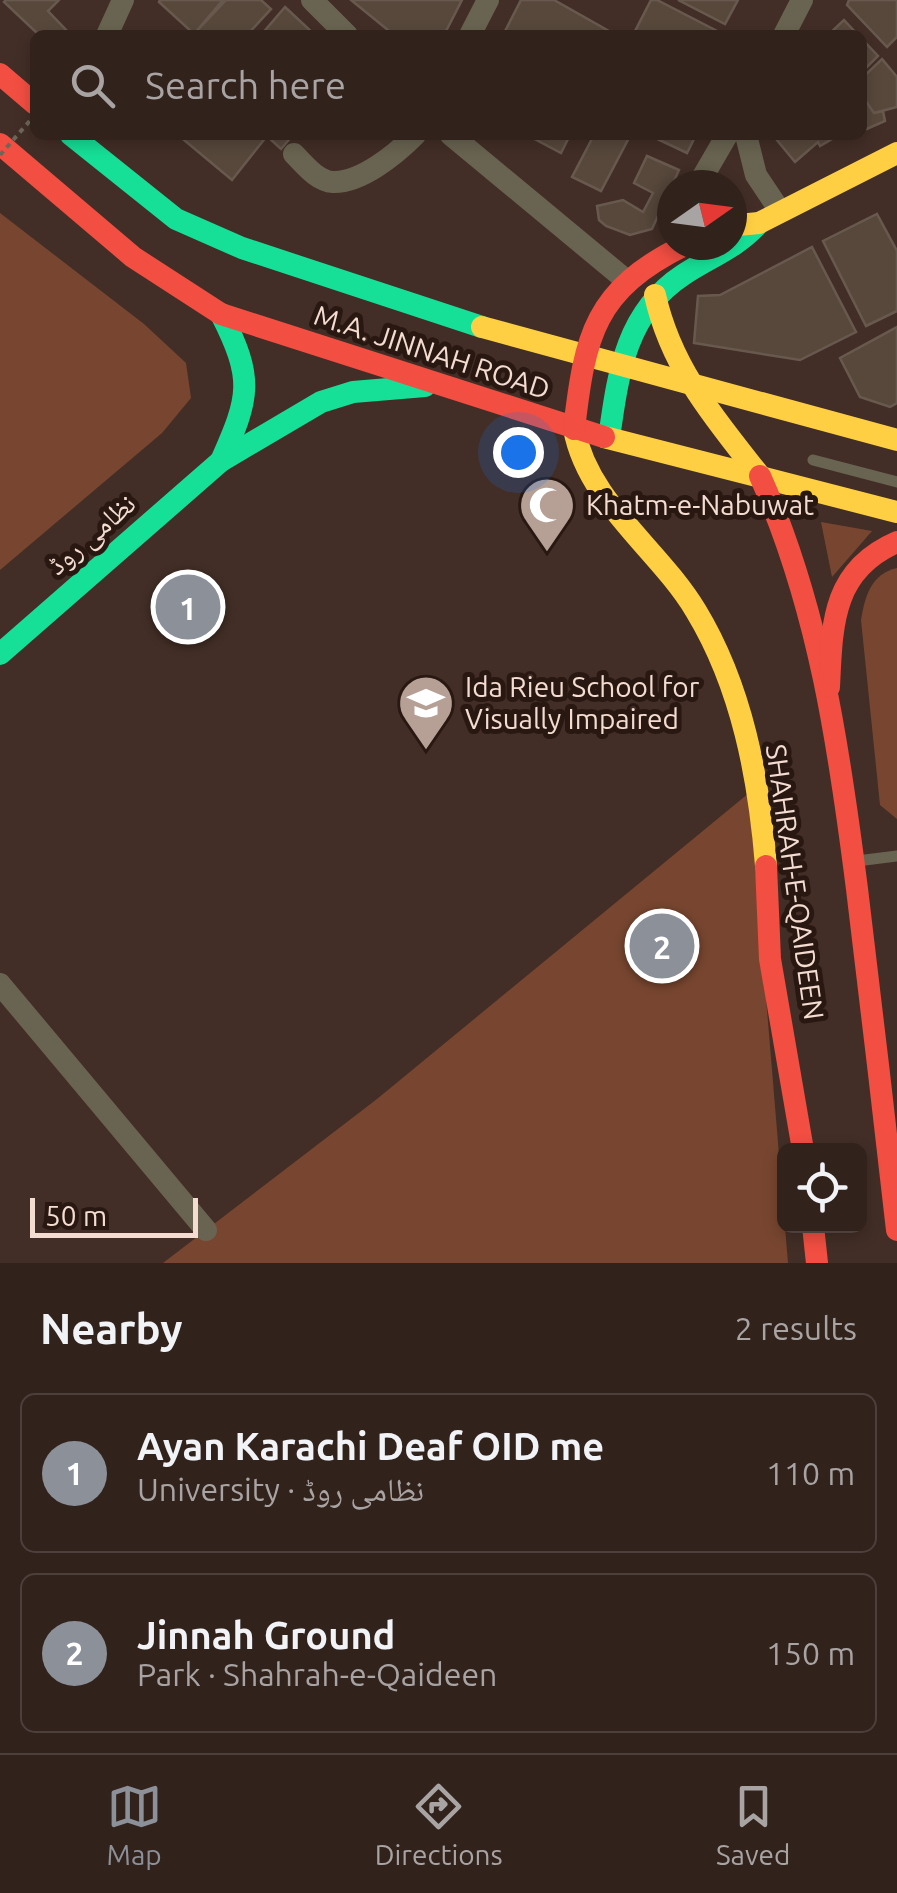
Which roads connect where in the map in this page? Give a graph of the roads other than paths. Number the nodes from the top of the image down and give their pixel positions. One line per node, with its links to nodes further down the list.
1 (123, 0): 5 (street)
2 (312, 0): 6 (street)
3 (488, 0): 7 (street)
4 (802, 0): 8 (street)
5 (109, 30)
6 (342, 30)
7 (473, 30)
8 (787, 30)
9 (0, 74): 10 (main road)
10 (30, 100)
11 (77, 140): 28 (main road, M.A. JINNAH ROAD)
12 (410, 140): 17 (street)
13 (457, 140): 25 (street)
14 (723, 140): 19 (street)
15 (747, 140): 20 (street)
16 (0, 144): 27 (main road, M.A. JINNAH ROAD)
17 (294, 154)
18 (897, 154): 20 (main road)
19 (706, 170)
20 (769, 217): 21 (main road); 24 (main road)
21 (747, 222)
22 (659, 260): 25 (main road)
23 (682, 260): 24 (street)
24 (686, 274): 26 (main road)
25 (627, 282): 28 (main road)
26 (655, 294): 29 (main road); 30 (main road, SHAHRAH-E-QAIDEEN)
27 (221, 314): 31 (main road, M.A. JINNAH ROAD); 36 (main road, نظامی روڈ)
28 (583, 355): 29 (main road, M.A. JINNAH ROAD); 32 (main road)
29 (621, 364): 30 (main road, M.A. JINNAH ROAD); 33 (main road)
30 (686, 382): 34 (main road, M.A. JINNAH ROAD); 37 (main road, SHAHRAH-E-QAIDEEN)
31 (436, 385): 32 (main road, M.A. JINNAH ROAD); 36 (main road, نظامی روڈ)
32 (574, 430): 33 (main road, M.A. JINNAH ROAD); 46 (main road, SHAHRAH-E-QAIDEEN)
33 (609, 438): 37 (main road, M.A. JINNAH ROAD)
34 (897, 440)
35 (813, 460): 38 (lane)
36 (222, 461): 41 (main road, نظامی روڈ)
37 (760, 476): 39 (main road, M.A. JINNAH ROAD); 42 (main road, SHAHRAH-E-QAIDEEN)
38 (897, 482)
39 (897, 512)
40 (897, 542): 42 (main road)
41 (0, 654)
42 (829, 687): 44 (main road, SHAHRAH-E-QAIDEEN)
43 (897, 856): 44 (lane)
44 (853, 861): 48 (main road, SHAHRAH-E-QAIDEEN)
45 (0, 984): 47 (street)
46 (803, 1143)
47 (206, 1230)
48 (897, 1232): 50 (main road, SHAHRAH-E-QAIDEEN)
49 (815, 1233): 51 (main road)
50 (896, 1249)
51 (818, 1263)

